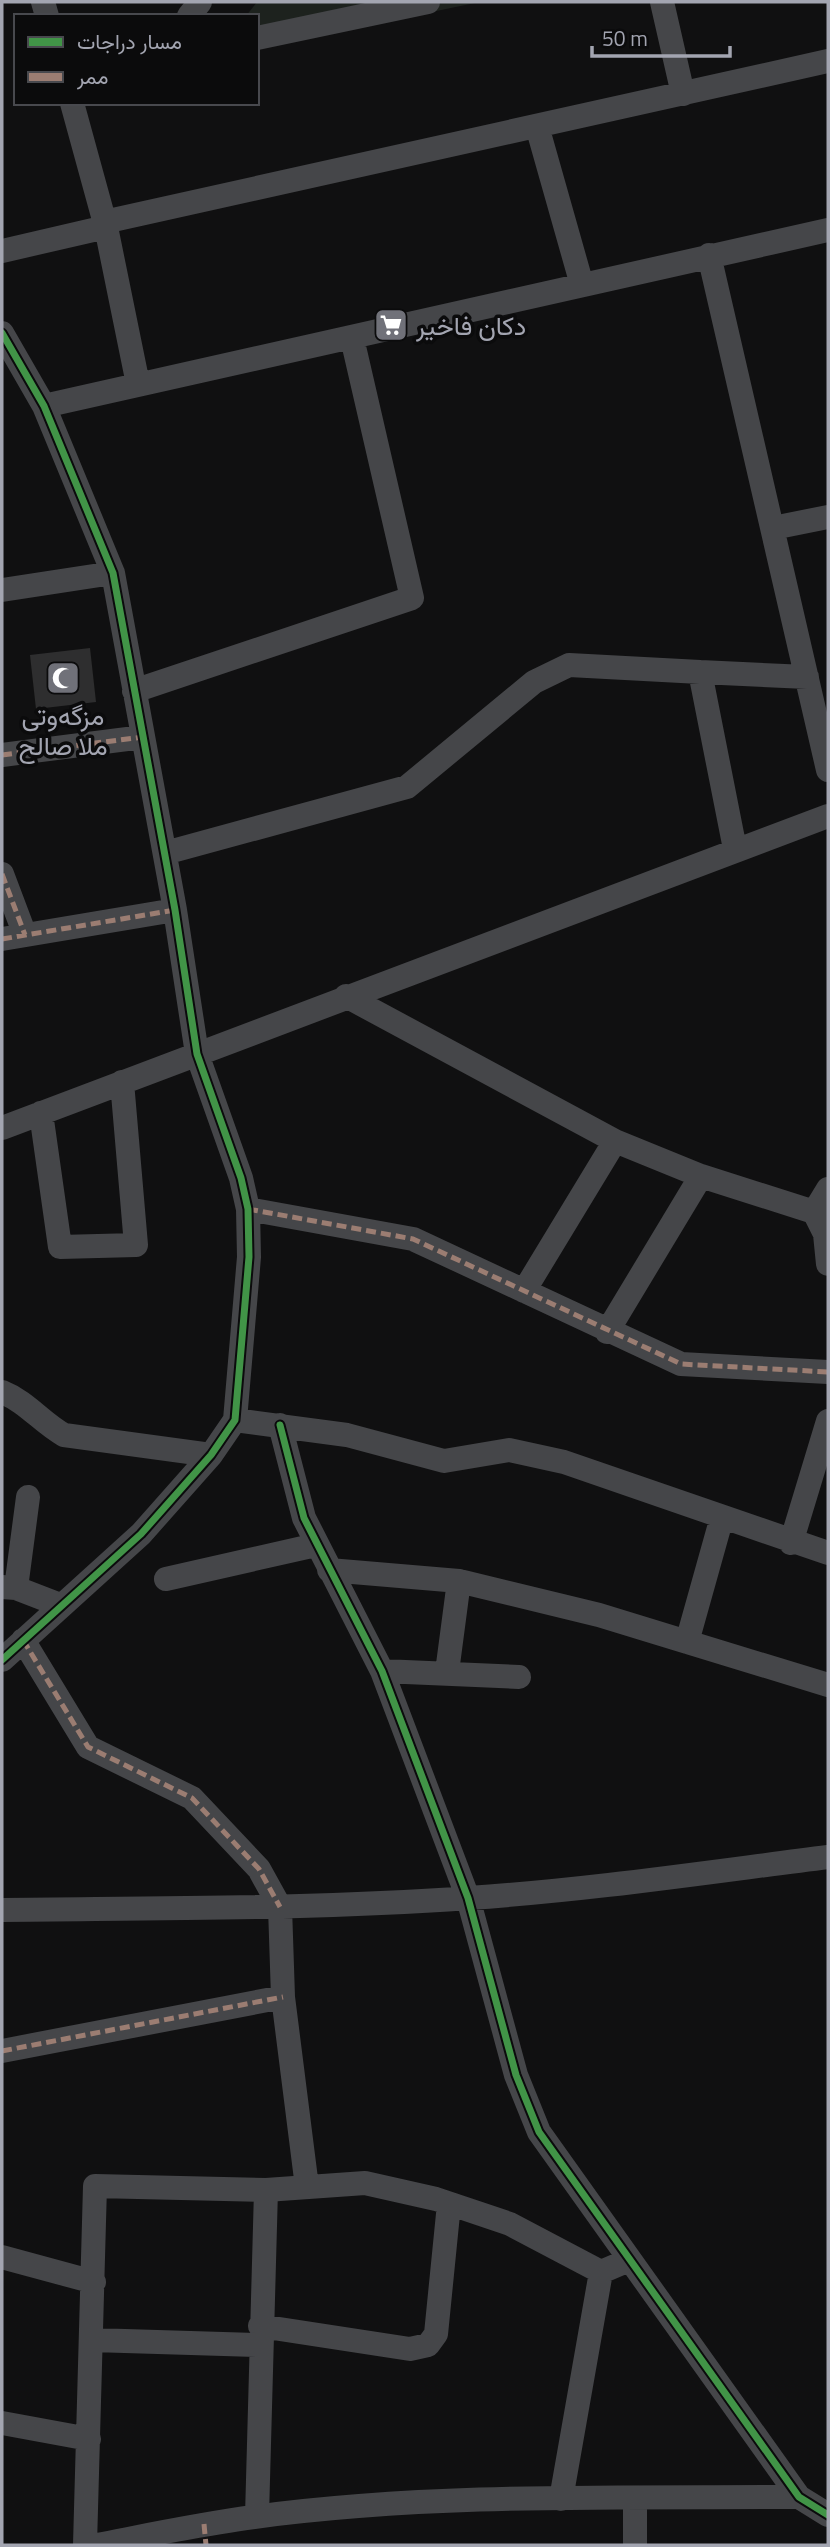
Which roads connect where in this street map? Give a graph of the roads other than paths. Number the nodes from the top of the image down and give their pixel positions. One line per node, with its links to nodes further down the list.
1 (428, 2): 3 (street)
2 (662, 2): 5 (street)
3 (259, 38)
4 (828, 61): 5 (street)
5 (683, 94): 7 (street)
6 (73, 105): 8 (street)
7 (537, 126): 8 (street); 12 (street)
8 (105, 224): 10 (street); 15 (street)
9 (828, 230): 11 (street)
10 (2, 251)
11 (709, 255): 12 (street); 18 (street)
12 (582, 285): 14 (street)
13 (2, 333): 16 (street)
14 (352, 338): 15 (street); 23 (street)
15 (138, 384): 16 (street)
16 (44, 406): 19 (street)
17 (828, 517): 18 (street)
18 (773, 528): 22 (street)
19 (113, 573): 20 (street); 23 (street)
20 (2, 590)
21 (700, 673): 22 (street); 28 (street); 29 (street)
22 (807, 677): 26 (street)
23 (134, 691): 24 (street)
24 (143, 737): 25 (street); 29 (street)
25 (2, 755)
26 (828, 770)
27 (828, 816): 28 (street)
28 (735, 849): 33 (street)
29 (165, 853): 31 (street)
30 (2, 874): 32 (street)
31 (175, 909): 32 (street); 34 (street)
32 (13, 937)
33 (346, 996): 34 (street); 38 (street)
34 (197, 1054): 35 (street); 41 (street)
35 (122, 1082): 36 (street); 36 (street)
36 (41, 1113): 37 (street)
37 (2, 1128)
38 (615, 1141): 39 (street); 44 (street)
39 (701, 1176): 42 (street); 45 (street)
40 (828, 1189): 42 (street)
41 (248, 1209): 44 (street); 48 (street)
42 (814, 1212): 43 (street)
43 (828, 1264)
44 (524, 1291): 45 (street)
45 (607, 1332): 46 (street)
46 (828, 1372)
47 (2, 1392): 51 (street)
48 (235, 1420): 50 (street); 51 (street)
49 (828, 1421): 54 (street)
50 (280, 1425): 53 (street); 55 (street)
51 (211, 1455): 61 (street)
52 (28, 1497): 60 (street)
53 (722, 1517): 54 (street); 63 (street)
54 (791, 1543): 56 (street)
55 (316, 1545): 57 (street); 58 (street)
56 (828, 1553)
57 (329, 1570): 59 (street); 65 (street)
58 (166, 1578)
59 (459, 1581): 63 (street); 66 (street)
60 (9, 1588): 61 (street)
61 (60, 1605): 62 (street)
62 (23, 1640): 64 (street); 71 (street)
63 (687, 1642): 68 (street)
64 (2, 1660)
65 (382, 1671): 66 (street); 70 (street)
66 (447, 1672): 67 (street)
67 (519, 1677)
68 (828, 1685)
69 (828, 1857): 70 (street)
70 (468, 1898): 71 (street); 79 (street)
71 (280, 1907): 72 (street); 73 (street)
72 (2, 1910)
73 (283, 1997): 74 (street); 75 (street)
74 (2, 2051)
75 (307, 2187): 76 (street); 77 (street)
76 (266, 2190): 81 (street); 82 (street)
77 (449, 2204): 80 (street); 82 (street)
78 (2, 2257): 81 (street)
79 (629, 2260): 80 (street); 86 (street)
80 (601, 2272): 88 (street)
81 (94, 2282): 83 (street)
82 (260, 2335): 83 (street); 90 (street)
83 (92, 2340): 85 (street)
84 (2, 2423): 85 (street)
85 (89, 2439): 92 (street)
86 (799, 2497): 87 (street); 89 (street)
87 (635, 2498): 88 (street); 94 (street)
88 (561, 2499): 90 (street)
89 (828, 2515)
90 (257, 2516): 91 (street)
91 (205, 2534): 93 (street)
92 (85, 2545)
93 (97, 2545)
94 (635, 2545)

